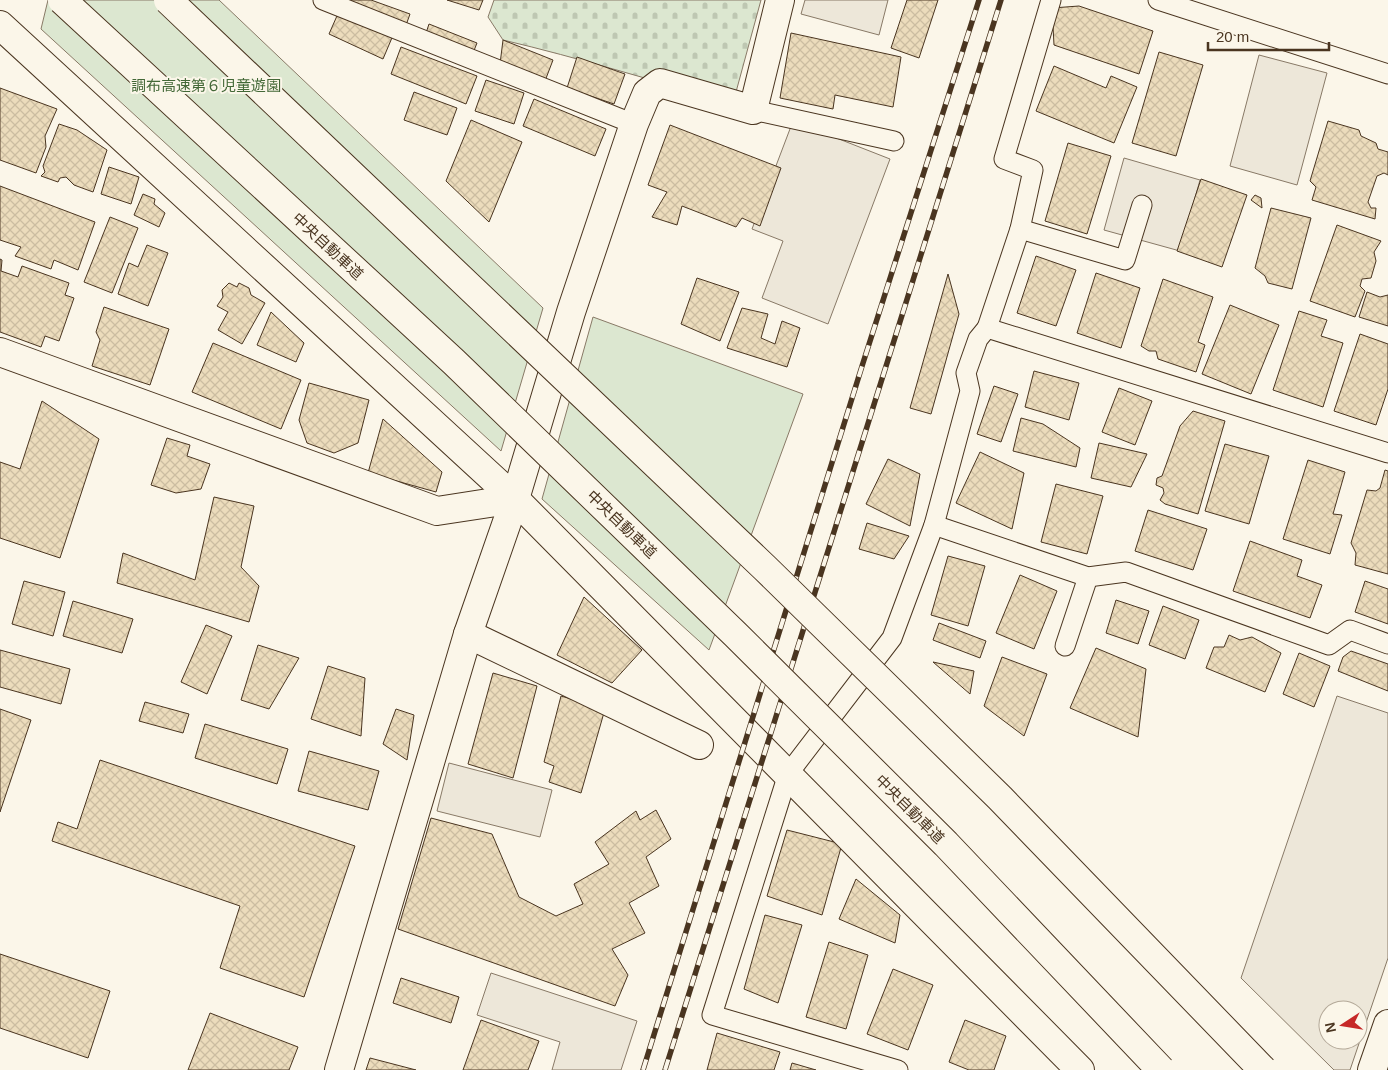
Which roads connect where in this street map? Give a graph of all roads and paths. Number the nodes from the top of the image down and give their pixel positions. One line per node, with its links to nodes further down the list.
1 (62, 0): 29 (main road, 中央自動車道, bridge)
2 (168, 0): 30 (main road, bridge)
3 (323, 0): 10 (lane)
4 (780, 0): 9 (main road)
5 (1051, 0): 13 (lane)
6 (1158, 0): 8 (lane)
7 (0, 25): 17 (main road)
8 (1388, 74)
9 (753, 110): 10 (main road); 11 (lane)
10 (634, 124): 17 (main road)
11 (894, 141)
12 (1142, 205): 13 (lane)
13 (1020, 229): 14 (lane)
14 (987, 328): 16 (lane); 18 (lane)
15 (0, 352): 17 (main road)
16 (1388, 453)
17 (515, 499): 20 (main road); 24 (main road)
18 (934, 525): 19 (lane); 24 (lane)
19 (1088, 577): 21 (lane); 22 (lane)
20 (468, 634): 23 (main road); 26 (main road)
21 (1388, 644)
22 (1065, 646)
23 (699, 744)
24 (788, 774): 27 (lane); 28 (main road)
25 (1388, 1024): 31 (main road)
26 (339, 1070)
27 (898, 1070)
28 (1080, 1070)
29 (1160, 1070)
30 (1263, 1070)
31 (1372, 1070)

